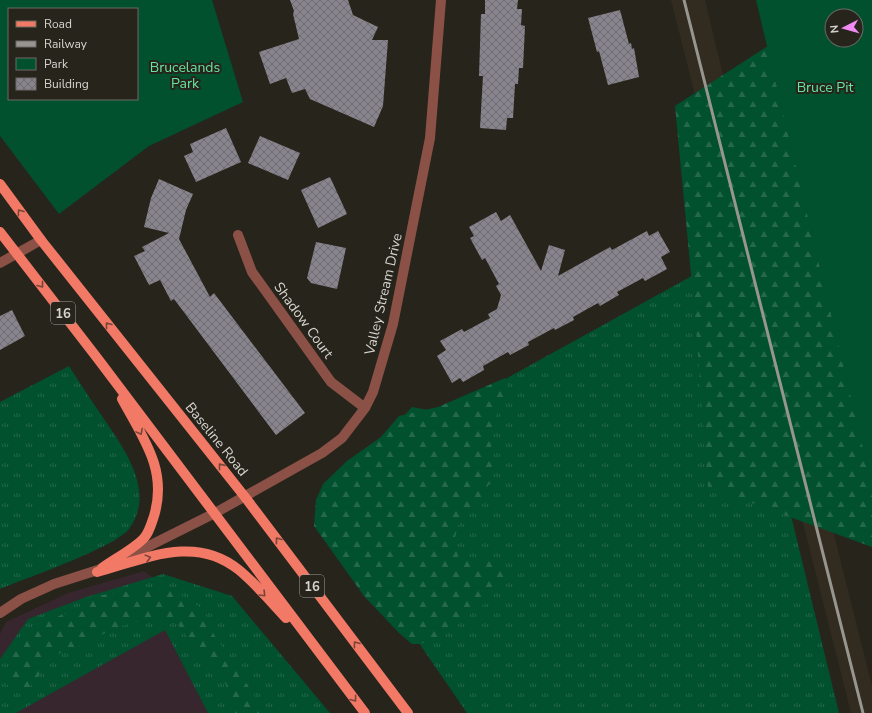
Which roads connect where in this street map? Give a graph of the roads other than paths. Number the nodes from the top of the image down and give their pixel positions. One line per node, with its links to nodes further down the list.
1 (441, 0): 9 (street, Valley Stream Drive)
2 (0, 184): 5 (main road, Baseline Road / 16, one-way to 2)
3 (0, 232): 6 (main road, 16)
4 (238, 235): 9 (street, Shadow Court)
5 (41, 240): 6 (street); 10 (main road, Baseline Road / 16, one-way to 5)
6 (17, 254): 7 (street); 8 (main road, 16, one-way to 8)
7 (0, 263)
8 (108, 373): 11 (main road, 16); 12 (main road, one-way to 12)
9 (365, 408): 10 (street, Valley Stream Drive)
10 (245, 497): 11 (street, Valley Stream Drive); 16 (main road, Baseline Road / 16, one-way to 10)
11 (215, 513): 12 (street, Valley Stream Drive); 14 (main road, 16)
12 (97, 572): 13 (street, Valley Stream Drive); 14 (main road, one-way to 14)
13 (0, 613)
14 (313, 645): 15 (main road, 16, one-way to 15)
15 (365, 713)
16 (408, 713)

